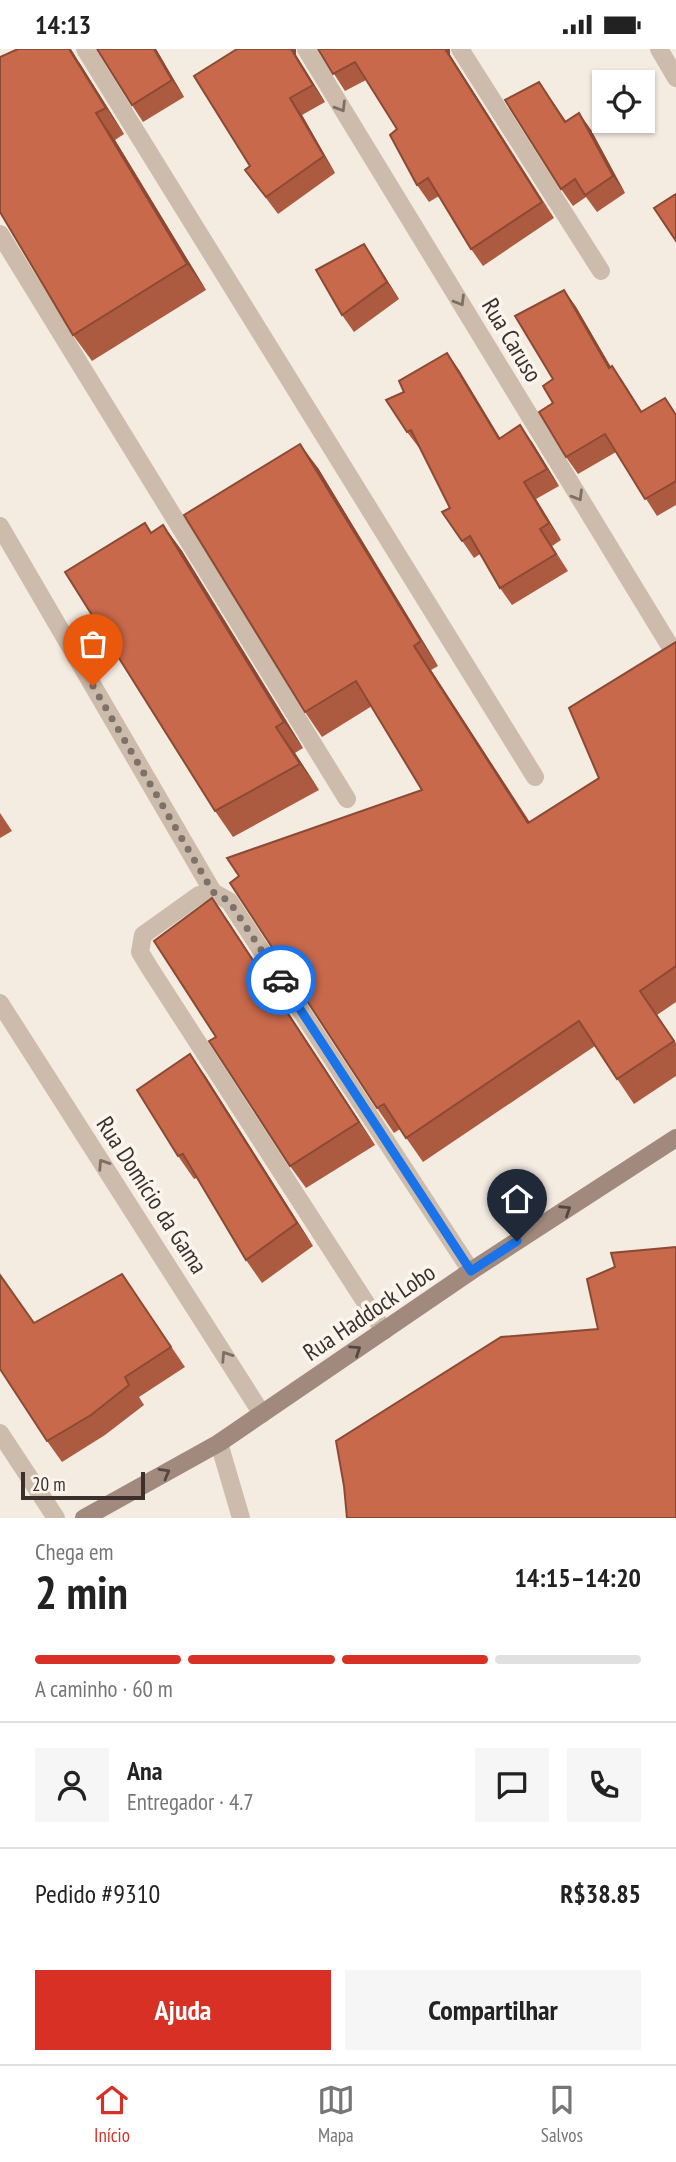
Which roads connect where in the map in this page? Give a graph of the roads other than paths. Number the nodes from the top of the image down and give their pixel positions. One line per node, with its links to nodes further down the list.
1 (85, 49): 10 (street)
2 (306, 49): 9 (street, Rua Caruso, one-way to 9)
3 (460, 49): 7 (street)
4 (659, 49): 5 (street)
5 (676, 78)
6 (0, 234): 11 (street)
7 (601, 271)
8 (0, 526): 12 (street)
9 (676, 656)
10 (535, 777)
11 (347, 799)
12 (213, 892): 15 (street); 16 (street)
13 (0, 1003): 17 (street, Rua Domício da Gama, one-way to 13)
14 (676, 1138): 15 (main road, Rua Haddock Lobo, one-way to 14)
15 (471, 1271): 16 (main road, Rua Haddock Lobo)
16 (384, 1331): 17 (main road, Rua Haddock Lobo, one-way to 16)
17 (262, 1413): 19 (main road, Rua Haddock Lobo)
18 (0, 1433): 20 (street)
19 (219, 1443): 21 (main road, Rua Haddock Lobo, one-way to 19); 22 (street)
20 (56, 1518)
21 (84, 1518)
22 (241, 1518)

